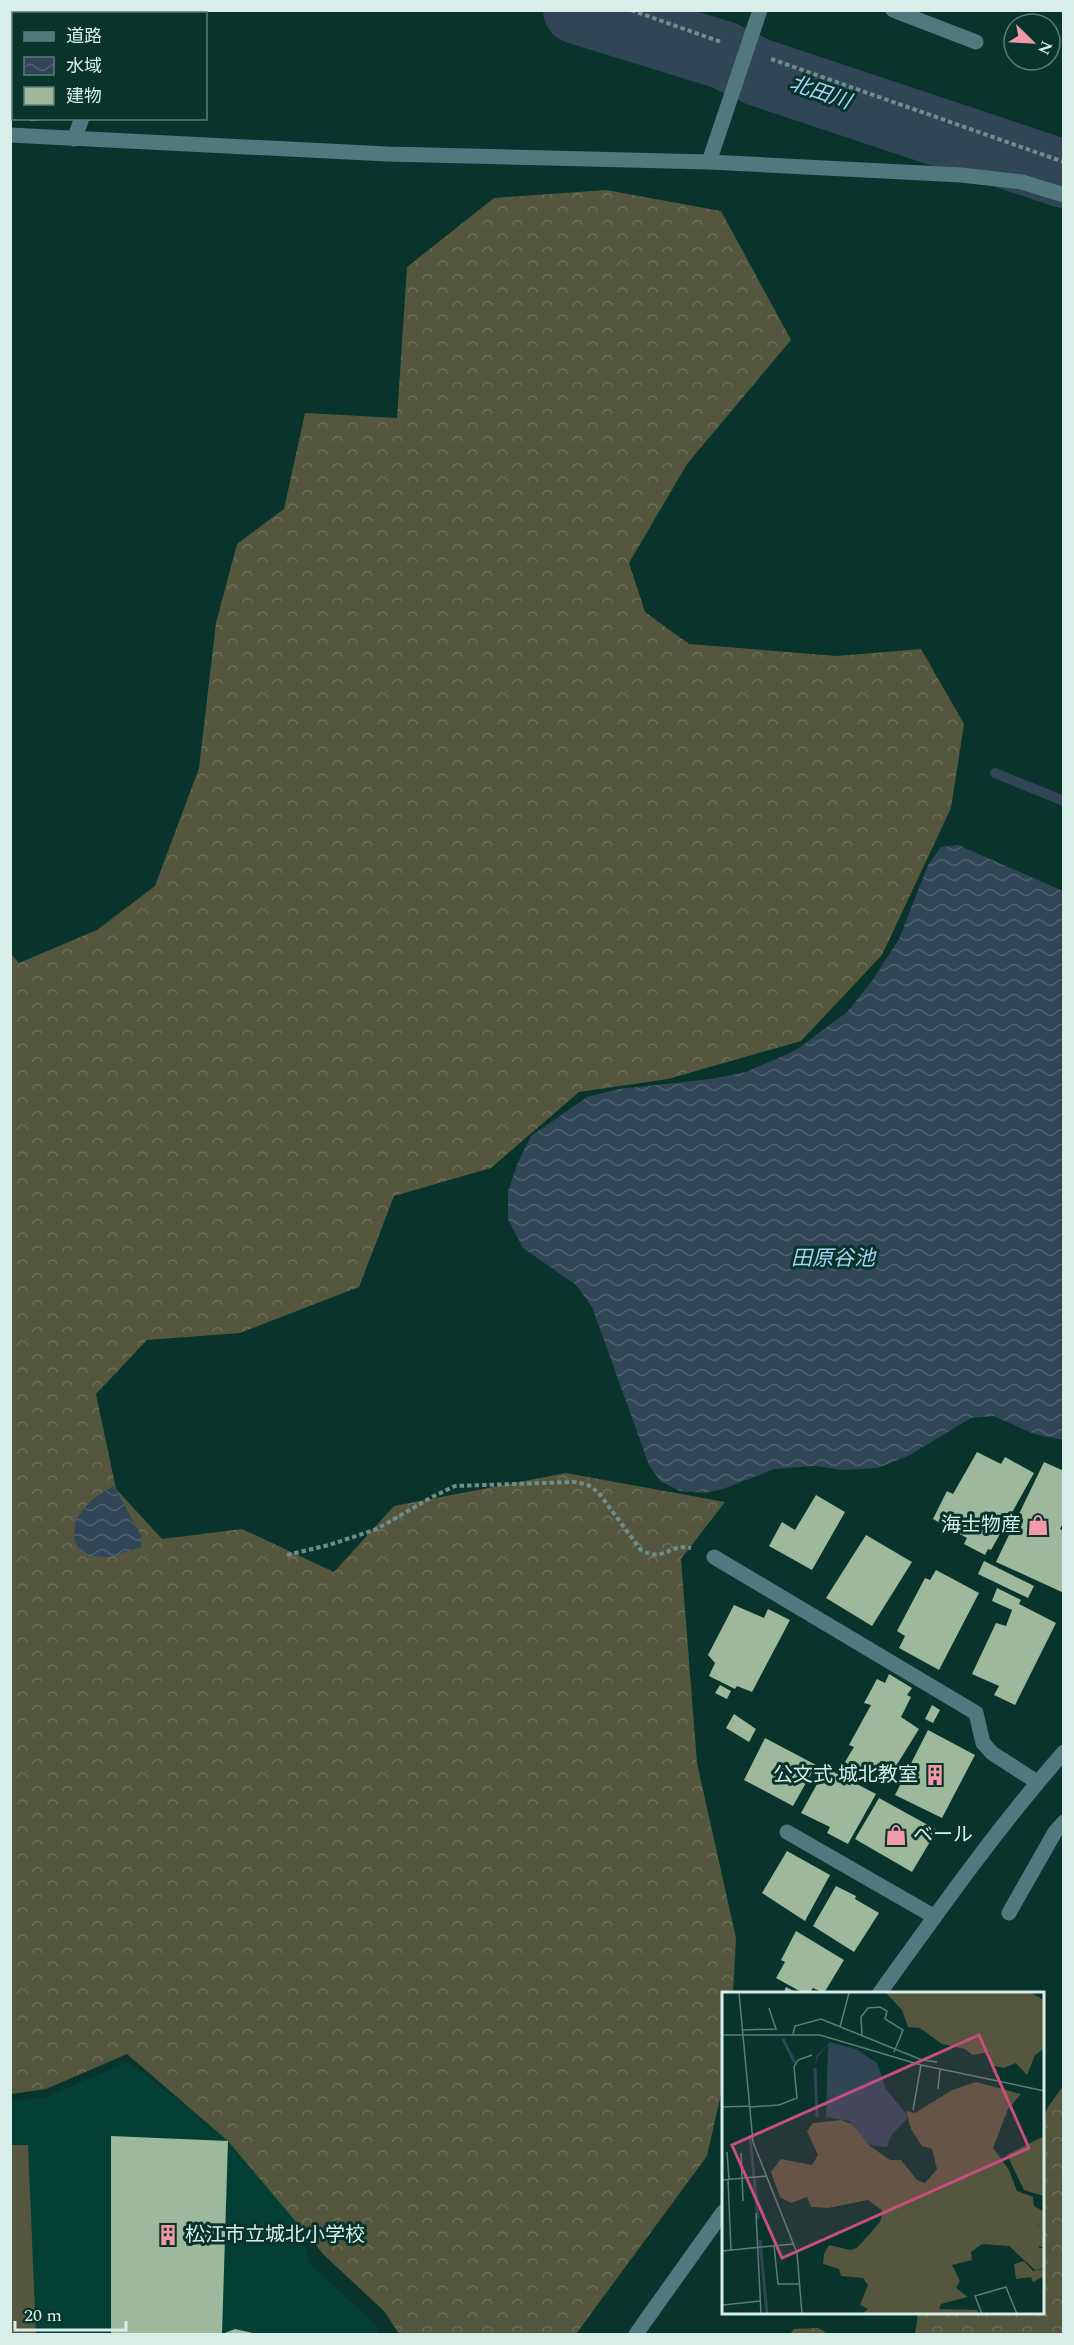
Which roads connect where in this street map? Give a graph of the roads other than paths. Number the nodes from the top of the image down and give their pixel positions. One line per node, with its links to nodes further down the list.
1 (760, 10): 7 (street)
2 (893, 10): 3 (street)
3 (976, 42)
4 (81, 120): 6 (street)
5 (10, 135): 6 (street)
6 (75, 139): 7 (street)
7 (709, 162): 8 (street)
8 (1064, 195)
9 (714, 1557): 11 (street)
10 (1064, 1752): 11 (street)
11 (1037, 1782): 15 (street)
12 (1064, 1822): 14 (street)
13 (787, 1832): 15 (street)
14 (1010, 1913)
15 (934, 1917): 16 (street)
16 (880, 1992)
17 (722, 2213): 18 (street)
18 (636, 2334)

